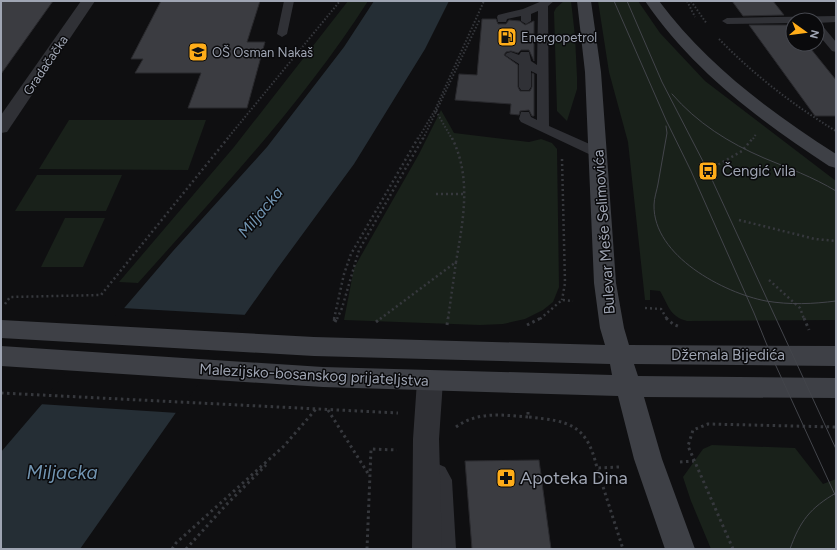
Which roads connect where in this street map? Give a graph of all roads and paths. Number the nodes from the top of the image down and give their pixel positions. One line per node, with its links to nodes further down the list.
1 (88, 1): 35 (street, Gradačačka)
2 (289, 1): 20 (lane)
3 (340, 1): 49 (path)
4 (484, 1): 31 (path)
5 (488, 1): 11 (path)
6 (584, 1): 39 (street, Bulevar Meše Selimovića)
7 (652, 1): 32 (street)
8 (687, 1): 13 (path)
9 (691, 1): 19 (path)
10 (546, 3): 16 (lane); 29 (lane)
11 (486, 5)
12 (482, 15): 31 (path)
13 (698, 19)
14 (825, 19): 15 (lane)
15 (836, 19)
16 (502, 20)
17 (785, 20): 18 (lane)
18 (727, 21)
19 (708, 26)
20 (282, 34)
21 (825, 36): 24 (lane)
22 (717, 37): 37 (path)
23 (718, 42): 26 (path)
24 (836, 49)
25 (511, 56): 27 (lane)
26 (733, 58)
27 (525, 59): 29 (lane); 30 (lane)
28 (738, 63): 34 (path)
29 (544, 73): 36 (lane)
30 (525, 87)
31 (435, 111): 31 (path); 43 (path)
32 (767, 114): 40 (street); 41 (path)
33 (525, 115): 36 (lane)
34 (812, 119)
35 (1, 128)
36 (543, 128): 39 (lane)
37 (836, 131)
38 (561, 152): 48 (path)
39 (598, 152): 53 (street, Bulevar Meše Selimovića)
40 (836, 162)
41 (714, 167)
42 (436, 194): 43 (path)
43 (463, 194): 46 (path)
44 (740, 220): 45 (path)
45 (836, 241)
46 (456, 262): 50 (path); 51 (path)
47 (769, 280): 52 (path)
48 (562, 300)
49 (2, 318): 53 (street, Malezijsko-bosanskog prijateljstva)
50 (375, 322)
51 (447, 330)
52 (810, 330)
53 (619, 355): 55 (street, Džemala Bijedića); 57 (street, Bulevar Meše Selimovića)
54 (1, 356): 56 (street, Malezijsko-bosanskog prijateljstva)
55 (836, 356)
56 (430, 381): 57 (street, Malezijsko-bosanskog prijateljstva); 73 (street)
57 (627, 386): 58 (street, Džemala Bijedića); 81 (street, Bulevar Meše Selimovića)
58 (836, 388)
59 (1, 392): 60 (path)
60 (316, 409): 61 (path); 67 (path)
61 (327, 409): 63 (path); 74 (path)
62 (528, 412): 64 (path)
63 (406, 413)
64 (528, 417): 66 (path); 72 (path)
65 (836, 427): 69 (path)
66 (454, 429)
67 (284, 446): 75 (path); 76 (path)
68 (403, 450): 74 (path)
69 (694, 461): 70 (path); 82 (path)
70 (677, 463)
71 (620, 467): 72 (path)
72 (597, 468): 80 (path)
73 (426, 473): 78 (street); 79 (lane)
74 (370, 476): 77 (path)
75 (172, 549)
76 (186, 549)
77 (366, 549)
78 (427, 549)
79 (445, 549)
80 (623, 549)
81 (680, 549)
82 (733, 549)

